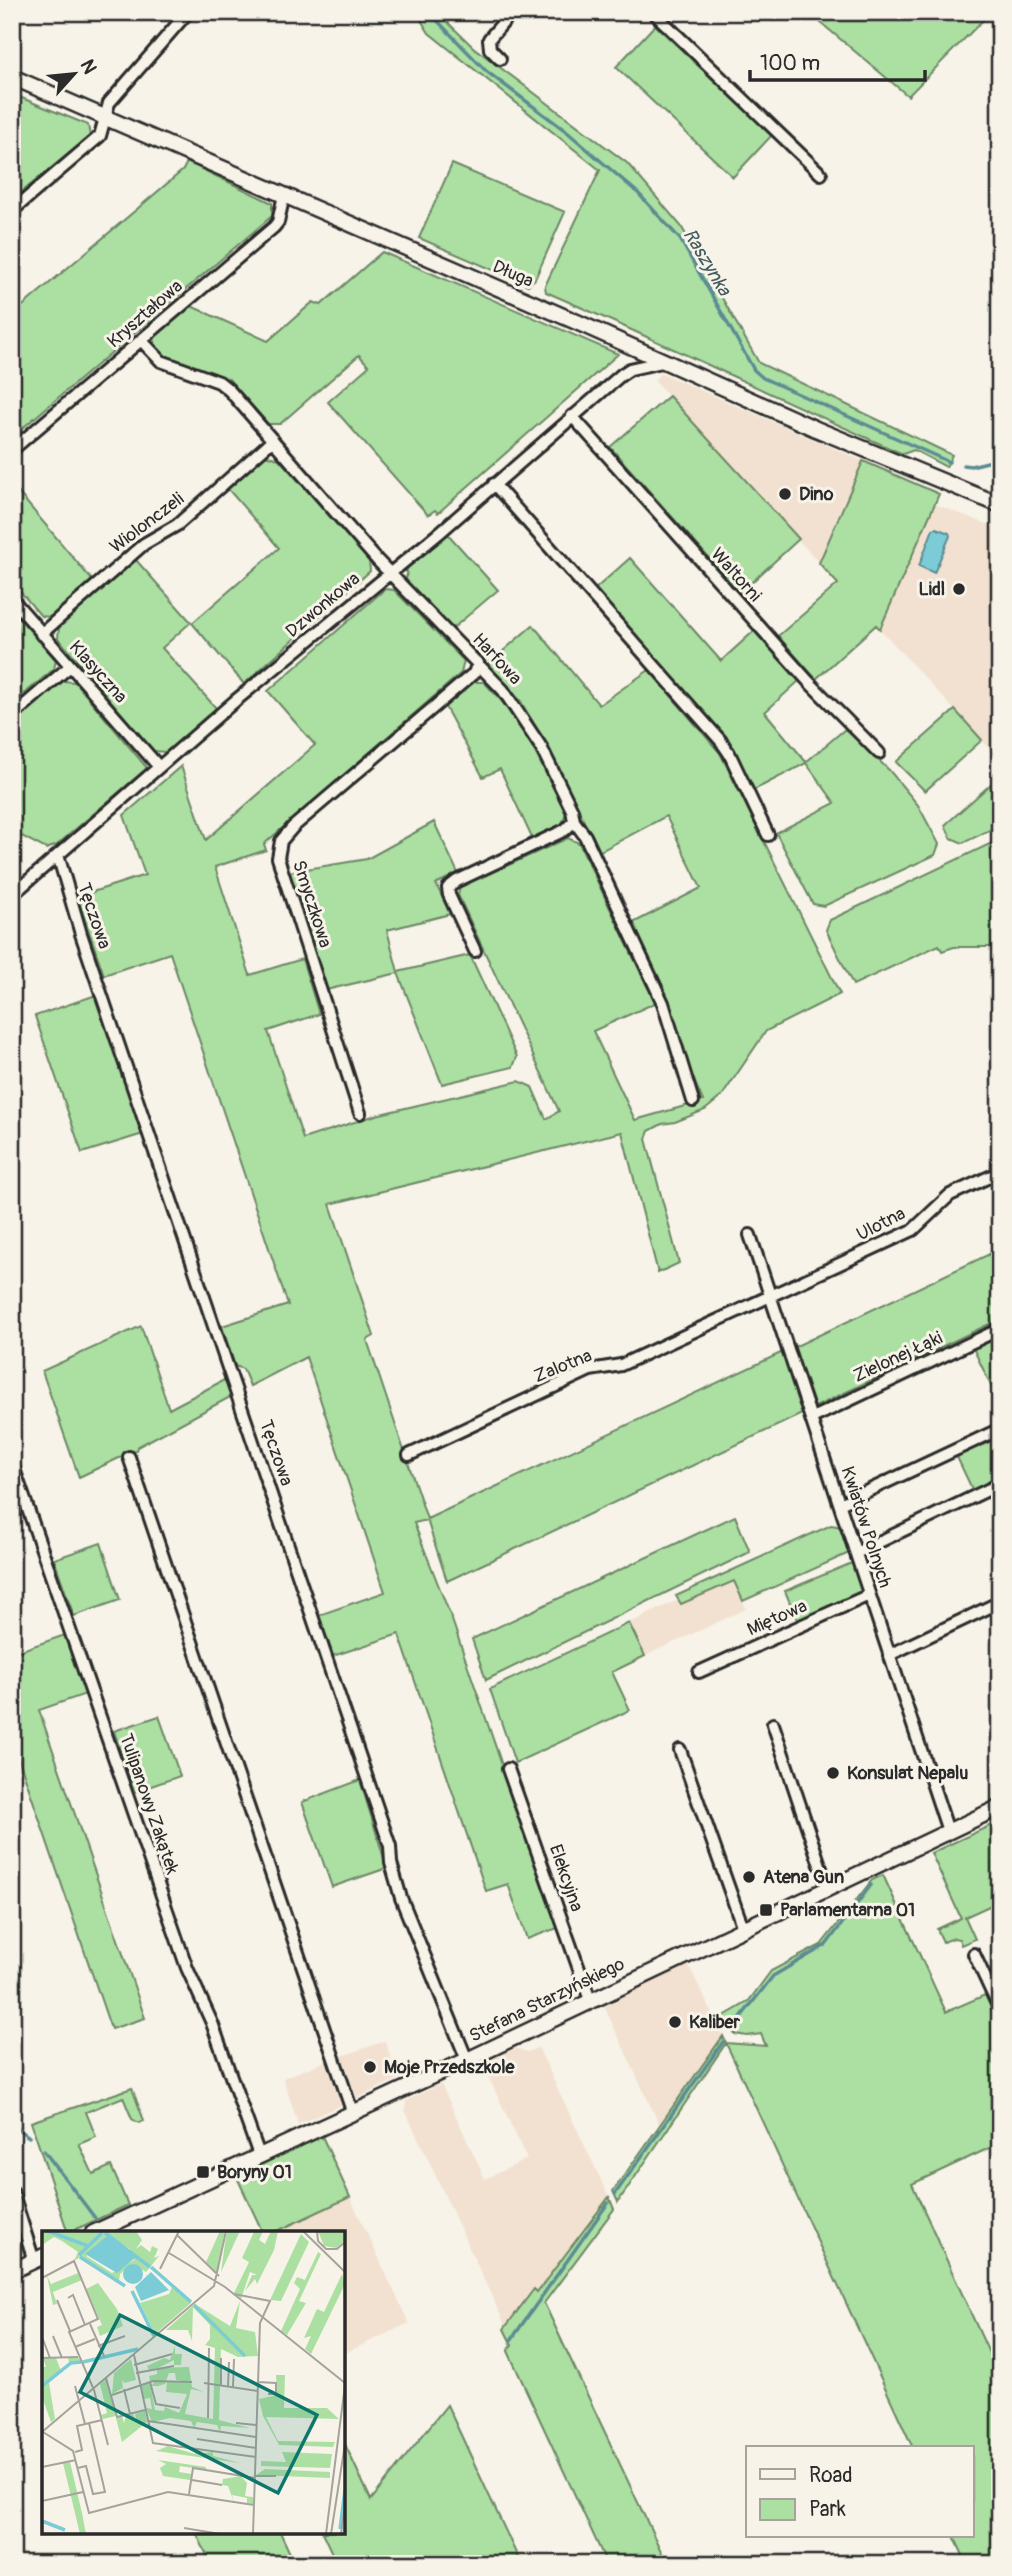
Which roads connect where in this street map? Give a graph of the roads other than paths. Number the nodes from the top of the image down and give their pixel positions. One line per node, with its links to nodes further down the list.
1 (188, 12): 6 (street)
2 (512, 12): 4 (street)
3 (653, 12): 7 (street)
4 (500, 59)
5 (12, 77): 6 (street, Długa)
6 (104, 118): 8 (street, Długa); 9 (street)
7 (821, 174)
8 (285, 195): 10 (street, Kryształowa); 11 (street, Długa)
9 (12, 211)
10 (142, 341): 13 (street, Harfowa); 14 (street, Kryształowa)
11 (666, 361): 12 (street, Dzwonkowa); 16 (street, Długa)
12 (572, 416): 15 (street, Dzwonkowa); 23 (street, Waltorni)
13 (273, 440): 17 (street, Harfowa); 19 (street, Wiolonczeli)
14 (12, 450)
15 (494, 484): 17 (street, Dzwonkowa); 26 (street)
16 (1000, 505)
17 (390, 572): 20 (street, Harfowa); 24 (street, Dzwonkowa)
18 (12, 599): 19 (street, Klasyczna)
19 (41, 634): 21 (street, Klasyczna)
20 (478, 663): 25 (street, Harfowa); 31 (street, Smyczkowa)
21 (69, 667): 22 (street); 24 (street, Klasyczna)
22 (12, 716)
23 (879, 753)
24 (159, 767): 27 (street, Dzwonkowa)
25 (574, 821): 29 (street); 30 (street, Harfowa)
26 (768, 835)
27 (58, 855): 28 (street, Dzwonkowa); 58 (street, Tęczowa)
28 (12, 894)
29 (475, 951)
30 (693, 1101)
31 (360, 1113)
32 (1000, 1172): 34 (street, Ulotna)
33 (750, 1235): 34 (street, Kwiatów Polnych)
34 (771, 1297): 36 (street, Kwiatów Polnych); 38 (street, Zalotna)
35 (1000, 1329): 36 (street, Zielonej Łąki)
36 (812, 1418): 42 (street, Kwiatów Polnych)
37 (1000, 1429): 42 (street)
38 (409, 1455)
39 (129, 1457): 59 (street)
40 (12, 1463): 60 (street, Tulipanowy Zakątek)
41 (1000, 1485): 43 (street)
42 (840, 1504): 43 (street, Kwiatów Polnych)
43 (856, 1553): 44 (street, Kwiatów Polnych)
44 (869, 1595): 46 (street, Kwiatów Polnych); 47 (street, Miętowa)
45 (1000, 1602): 46 (street)
46 (889, 1654): 52 (street, Kwiatów Polnych)
47 (699, 1672)
48 (773, 1724): 53 (street)
49 (680, 1750): 54 (street)
50 (508, 1769): 56 (street, Elekcyjna)
51 (1000, 1807): 52 (street, Stefana Starzyńskiego)
52 (948, 1831): 53 (street, Stefana Starzyńskiego)
53 (828, 1889): 54 (street, Stefana Starzyńskiego)
54 (743, 1928): 56 (street, Stefana Starzyńskiego)
55 (974, 1954): 57 (street)
56 (590, 2000): 58 (street, Stefana Starzyńskiego)
57 (1000, 2010)
58 (467, 2060): 59 (street, Stefana Starzyńskiego)
59 (352, 2111): 60 (street, Stefana Starzyńskiego)
60 (259, 2155): 62 (street, Stefana Starzyńskiego)
61 (12, 2191): 63 (street)
62 (97, 2231)
63 (39, 2258): 64 (street)
64 (12, 2271)

